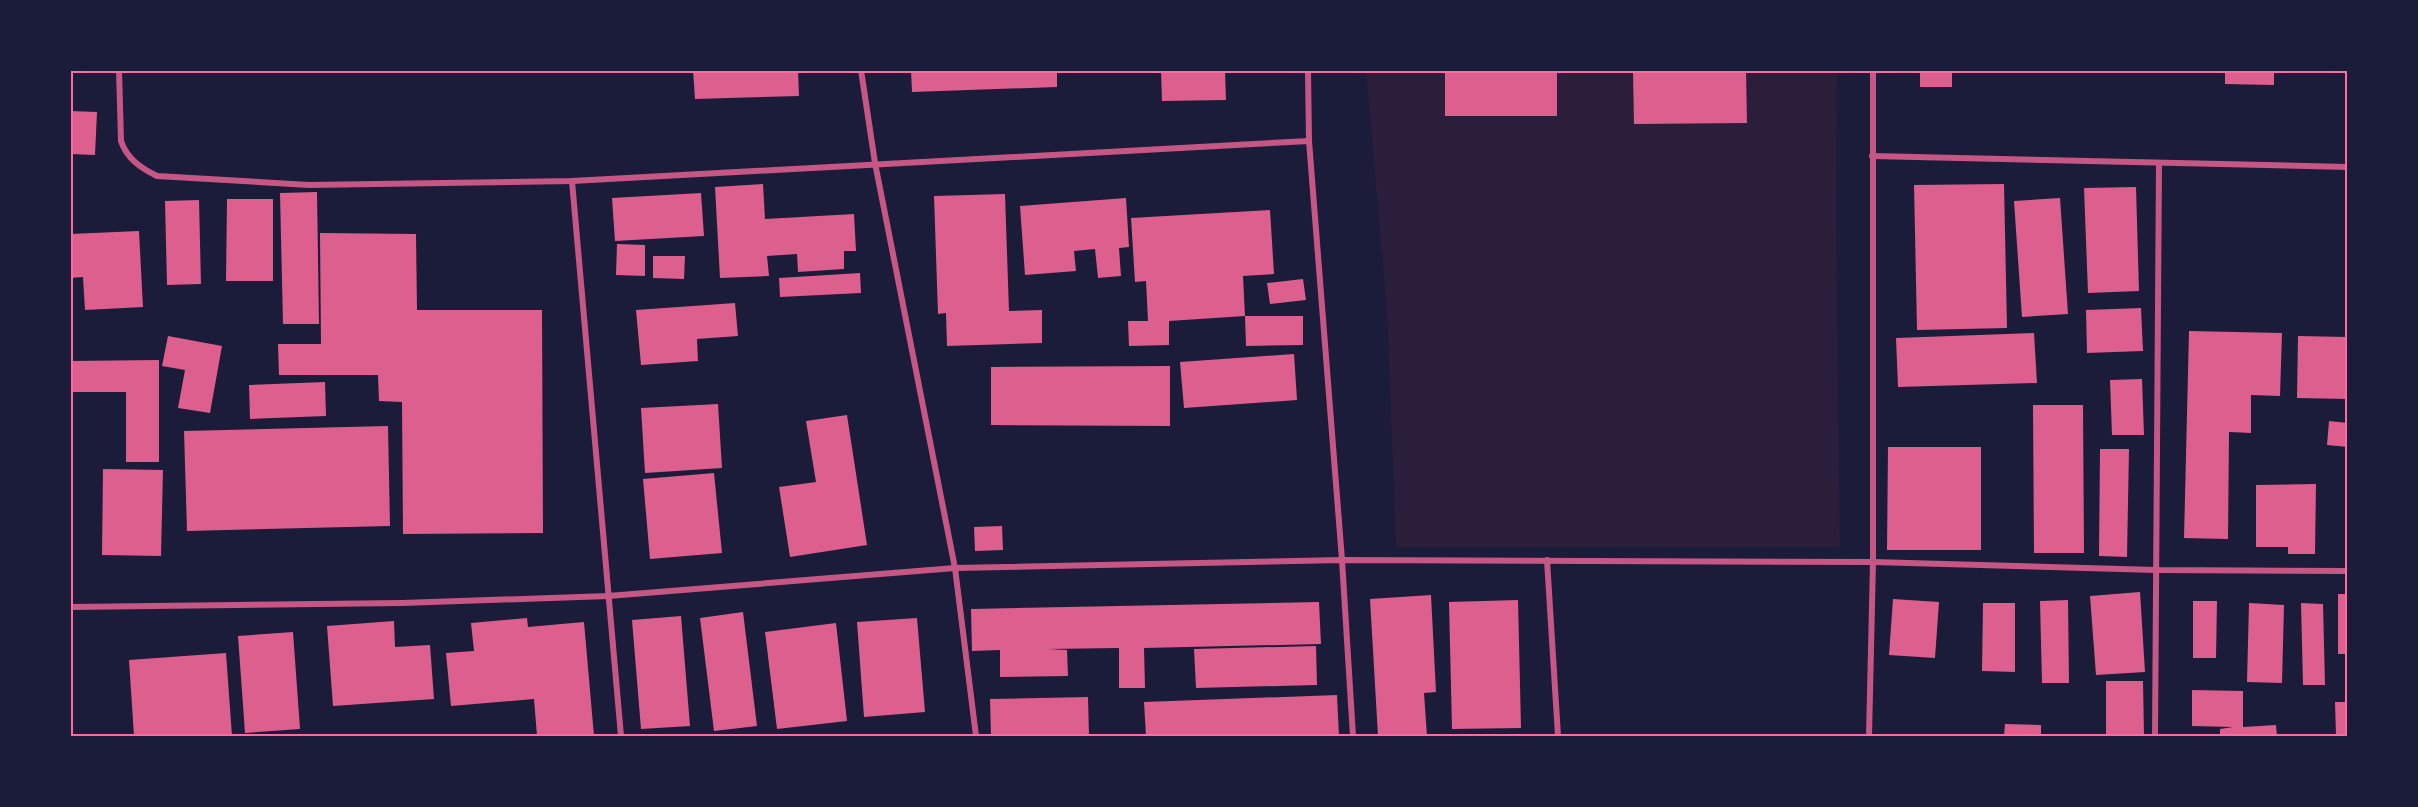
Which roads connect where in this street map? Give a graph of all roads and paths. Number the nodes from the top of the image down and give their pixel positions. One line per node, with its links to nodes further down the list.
1 (118, 70): 10 (street)
2 (861, 70): 7 (street)
3 (1308, 70): 5 (street)
4 (1873, 70): 6 (street)
5 (1309, 141): 7 (street); 11 (street)
6 (1872, 156): 8 (street); 13 (street)
7 (875, 163): 10 (street); 14 (street)
8 (2159, 163): 9 (street); 15 (street)
9 (2348, 167)
10 (572, 181): 17 (street)
11 (1342, 560): 12 (street); 14 (street); 21 (street)
12 (1547, 560): 13 (street); 22 (street)
13 (1873, 562): 15 (street); 23 (street)
14 (955, 567): 17 (street); 20 (street)
15 (2156, 570): 16 (street); 24 (street)
16 (2348, 571)
17 (608, 596): 18 (street); 19 (street)
18 (70, 607)
19 (621, 736)
20 (976, 736)
21 (1353, 736)
22 (1558, 736)
23 (1869, 736)
24 (2155, 736)

